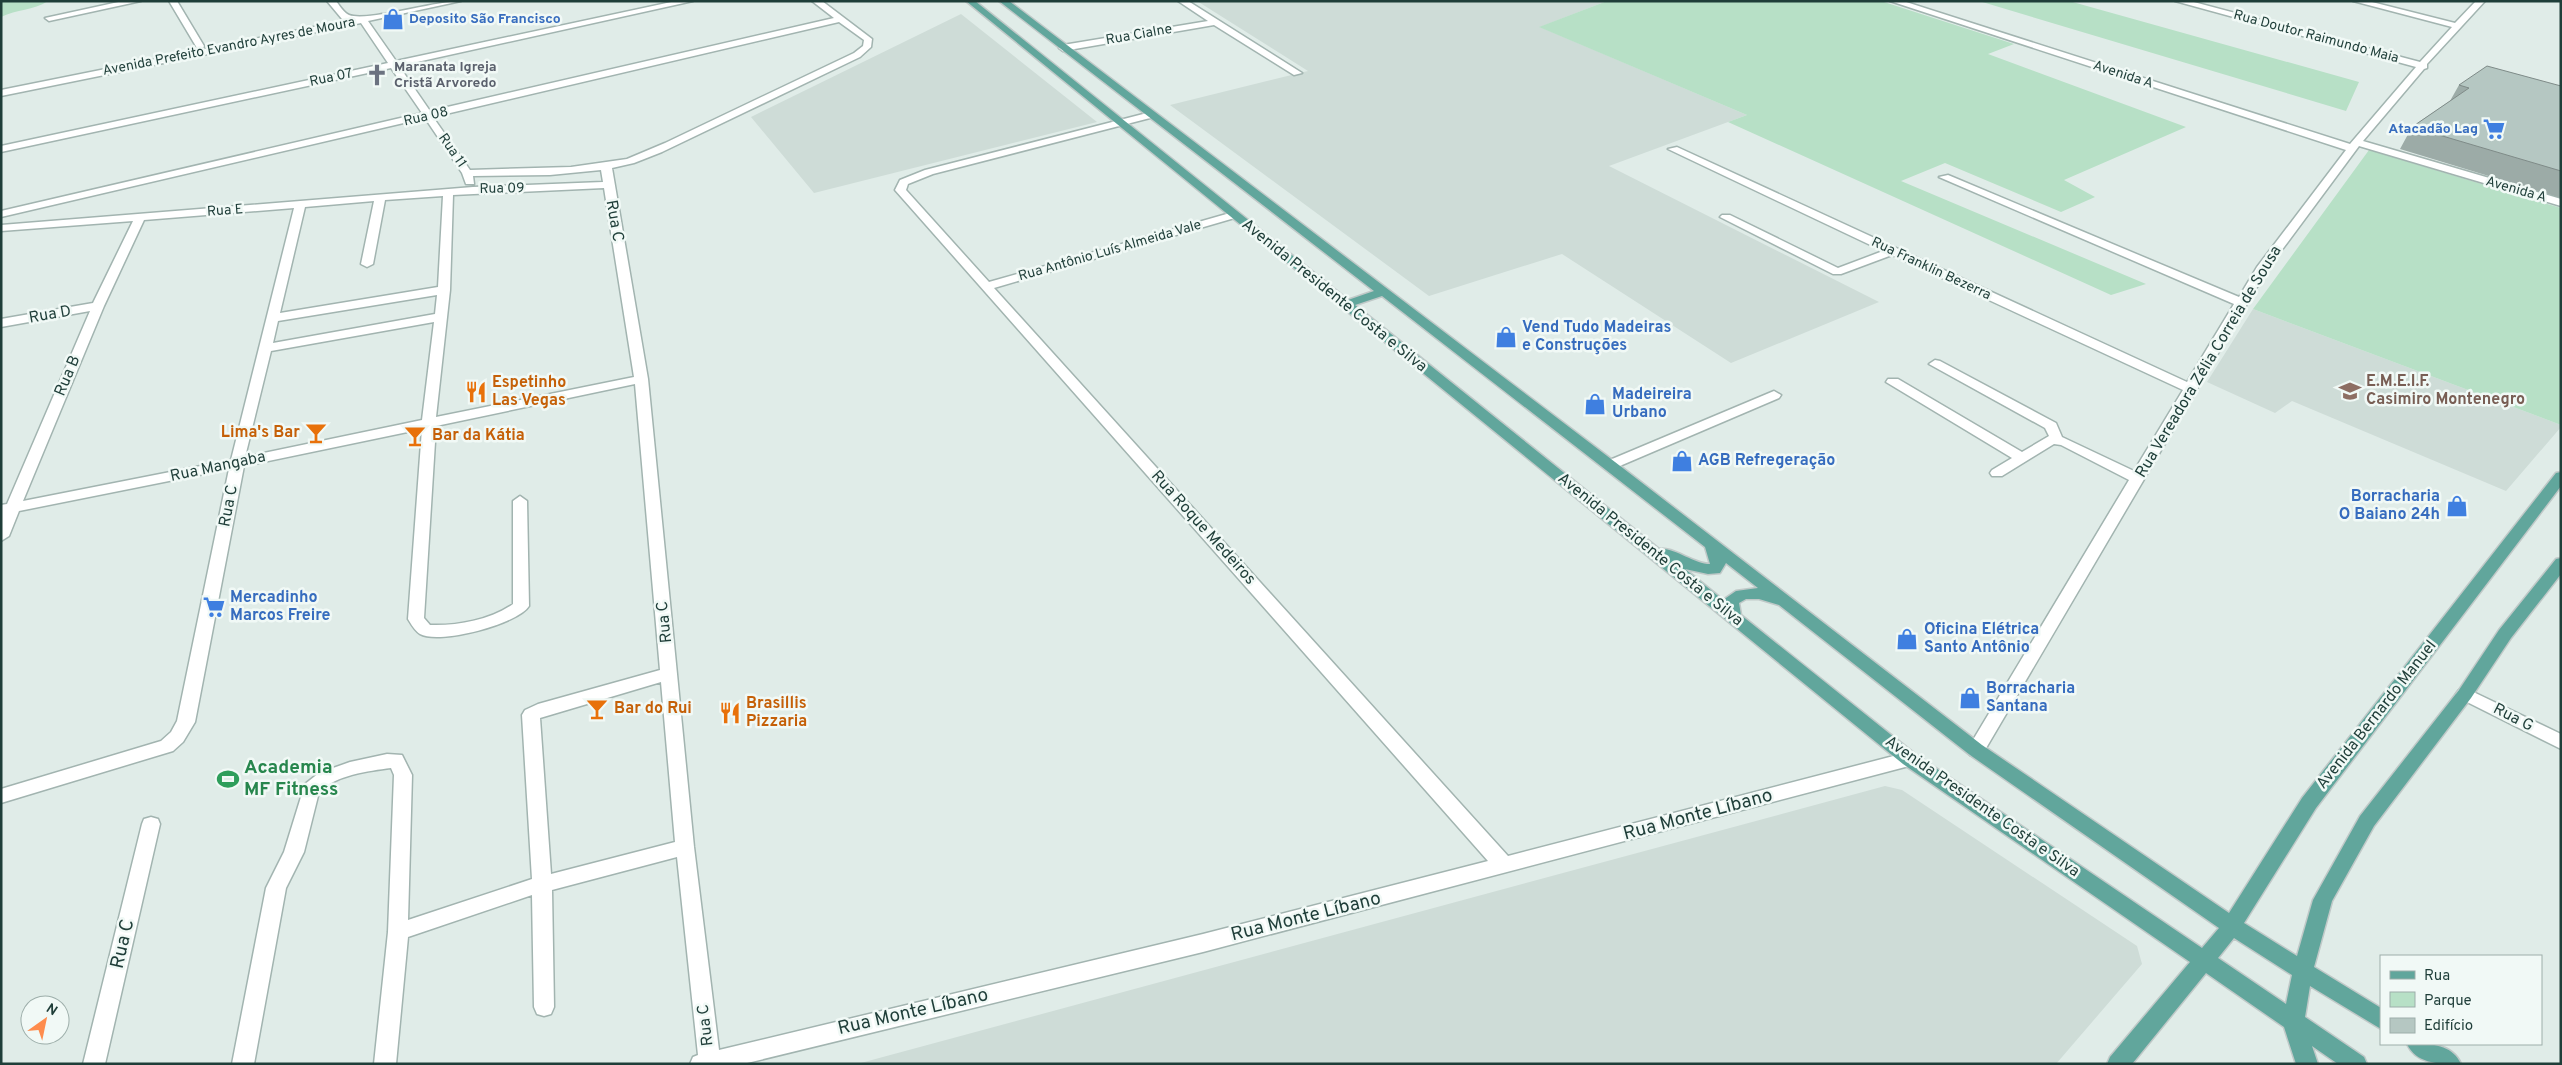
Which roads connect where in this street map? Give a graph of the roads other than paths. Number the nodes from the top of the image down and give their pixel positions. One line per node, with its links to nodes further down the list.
1 (137, 1): 17 (street)
2 (173, 1): 23 (street)
3 (331, 1): 16 (street)
4 (424, 1): 16 (street, Avenida Prefeito Evandro Ayres de Moura)
5 (458, 1): 19 (street, Avenida Prefeito Evandro Ayres de Moura)
6 (689, 1): 24 (street, Rua 07)
7 (816, 1): 18 (street)
8 (970, 1): 31 (main road, Avenida Presidente Costa e Silva)
9 (1003, 1): 22 (main road, Avenida Presidente Costa e Silva)
10 (1182, 1): 15 (street)
11 (1894, 1): 32 (street, Avenida A)
12 (2179, 1): 25 (street, Rua Doutor Raimundo Maia)
13 (2357, 1): 21 (street)
14 (2481, 1): 21 (street, Rua Vereadora Zélia Correia de Sousa)
15 (1205, 15): 20 (street); 22 (street, Rua Cialne)
16 (345, 17): 19 (street); 23 (street, Avenida Prefeito Evandro Ayres de Moura)
17 (49, 18)
18 (841, 19): 30 (street, Rua 08); 35 (street, Rua 09)
19 (363, 20): 24 (street, Rua 11); 28 (street, Avenida Prefeito Evandro Ayres de Moura)
20 (1215, 22): 22 (street, Rua Cialne); 26 (street)
21 (2457, 26): 25 (street, Rua Vereadora Zélia Correia de Sousa)
22 (1059, 45): 29 (main road, Avenida Presidente Costa e Silva)
23 (200, 46): 27 (street, Avenida Prefeito Evandro Ayres de Moura)
24 (392, 65): 30 (street, Rua 11); 33 (street, Rua 07)
25 (2424, 66): 32 (street, Rua Vereadora Zélia Correia de Sousa)
26 (1297, 73)
27 (1, 85)
28 (1, 93)
29 (1151, 115): 31 (street); 54 (main road, Avenida Presidente Costa e Silva)
30 (428, 116): 36 (street, Rua 11); 44 (street, Rua 08)
31 (1120, 123): 45 (main road, Avenida Presidente Costa e Silva); 52 (street, Rua Roque Medeiros)
32 (2353, 145): 42 (street, Avenida A); 55 (street, Rua Vereadora Zélia Correia de Sousa)
33 (1, 149)
34 (1673, 149): 50 (street, Rua Franklin Bezerra)
35 (606, 166): 36 (street, Rua 09); 38 (street)
36 (467, 173): 39 (street, Rua 09)
37 (1944, 177): 55 (street)
38 (608, 185): 39 (street, Rua 09); 63 (street, Rua C)
39 (474, 190): 40 (street, Rua E)
40 (448, 193): 41 (street, Rua E); 53 (street)
41 (380, 199): 43 (street, Rua E); 51 (street)
42 (2561, 203)
43 (300, 205): 46 (street, Rua E); 59 (street, Rua C)
44 (6, 214): 48 (street)
45 (1234, 215): 52 (street, Rua Antônio Luís Almeida Vale); 56 (main road, Avenida Presidente Costa e Silva)
46 (140, 217): 49 (street, Rua E); 57 (street, Rua B)
47 (1726, 217): 50 (street)
48 (1, 223)
49 (1, 228)
50 (1892, 250): 65 (street, Rua Franklin Bezerra)
51 (367, 264)
52 (987, 286): 91 (street, Rua Roque Medeiros)
53 (444, 290): 58 (street); 59 (street)
54 (1382, 292): 56 (main road); 71 (main road, Avenida Presidente Costa e Silva)
55 (2242, 302): 65 (street, Rua Vereadora Zélia Correia de Sousa)
56 (1344, 305): 78 (main road, Avenida Presidente Costa e Silva)
57 (98, 306): 60 (street, Rua D); 76 (street, Rua B)
58 (440, 317): 61 (street); 67 (street)
59 (274, 318): 61 (street, Rua C)
60 (1, 323)
61 (266, 348): 70 (street, Rua C)
62 (1935, 364): 68 (street)
63 (641, 379): 67 (street, Rua Mangaba); 83 (street, Rua C)
64 (1893, 382): 69 (street)
65 (2189, 388): 74 (street, Rua Vereadora Zélia Correia de Sousa)
66 (1774, 395): 71 (street)
67 (429, 422): 70 (street, Rua Mangaba); 75 (street)
68 (2058, 440): 69 (street); 74 (street)
69 (2020, 457): 72 (street)
70 (237, 463): 76 (street, Rua Mangaba); 88 (street, Rua C)
71 (1610, 465): 79 (main road, Avenida Presidente Costa e Silva)
72 (1997, 473)
73 (2561, 476): 93 (main road, Avenida Bernardo Manuel)
74 (2138, 479): 86 (street, Rua Vereadora Zélia Correia de Sousa)
75 (520, 501)
76 (7, 508): 77 (street, Rua B)
77 (1, 536)
78 (1641, 543): 79 (main road); 82 (main road, Avenida Presidente Costa e Silva)
79 (1711, 544): 81 (main road, Avenida Presidente Costa e Silva)
80 (2561, 562): 84 (main road)
81 (1800, 613): 82 (main road); 86 (main road, Avenida Presidente Costa e Silva)
82 (1734, 618): 87 (main road, Avenida Presidente Costa e Silva)
83 (670, 673): 90 (street, Rua C); 92 (street)
84 (2465, 694): 85 (street, Rua G); 96 (main road)
85 (2561, 742)
86 (1976, 750): 93 (main road, Avenida Presidente Costa e Silva)
87 (1909, 759): 91 (street, Rua Monte Líbano); 95 (main road, Avenida Presidente Costa e Silva)
88 (1, 796)
89 (151, 824): 102 (street, Rua C)
90 (685, 847): 92 (street); 101 (street, Rua C)
91 (1505, 866): 101 (street, Rua Monte Líbano)
92 (542, 884): 94 (street); 97 (street)
93 (2232, 926): 95 (main road, Avenida Bernardo Manuel); 96 (main road, Avenida Presidente Costa e Silva)
94 (398, 932): 103 (street); 104 (street)
95 (2202, 959): 99 (main road, Avenida Presidente Costa e Silva); 105 (main road, Avenida Bernardo Manuel)
96 (2303, 970): 98 (main road, Avenida Presidente Costa e Silva); 99 (main road)
97 (544, 1007)
98 (2380, 1019)
99 (2294, 1022): 106 (main road); 107 (main road, Avenida Presidente Costa e Silva)
100 (2420, 1045): 108 (main road)
101 (706, 1062)
102 (94, 1064)
103 (244, 1064)
104 (385, 1064)
105 (2118, 1064)
106 (2307, 1064)
107 (2356, 1064)
108 (2450, 1064)

